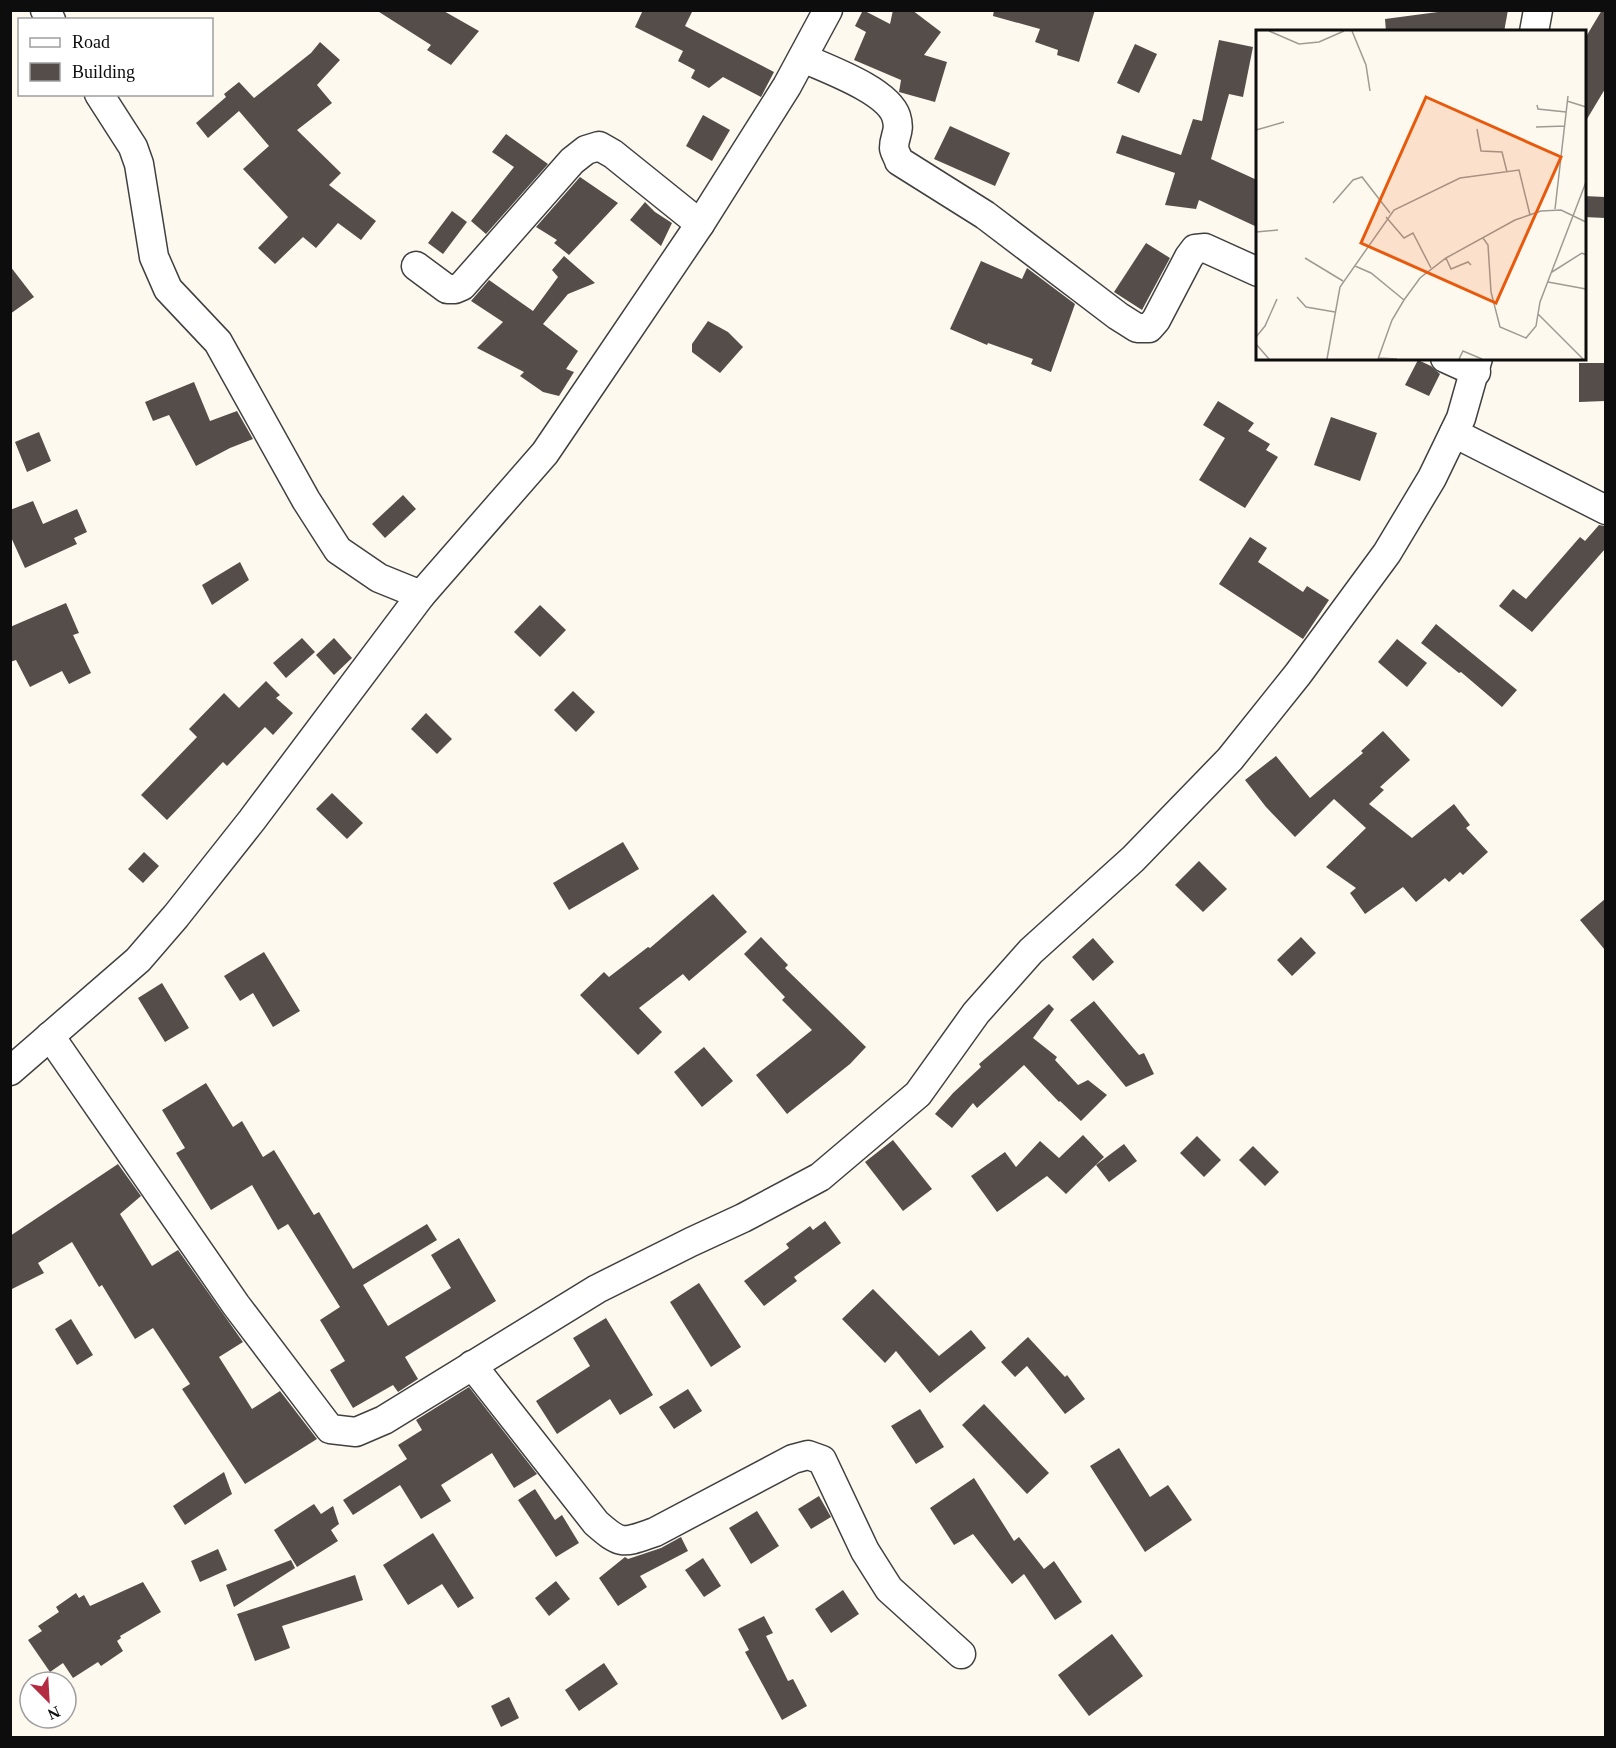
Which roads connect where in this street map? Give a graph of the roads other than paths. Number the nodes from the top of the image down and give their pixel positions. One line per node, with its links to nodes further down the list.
1 (828, 10): 4 (street)
2 (1538, 10): 3 (street)
3 (1534, 30)
4 (803, 58): 6 (street); 8 (street)
5 (100, 96): 13 (street)
6 (700, 224): 7 (street); 13 (street)
7 (416, 266)
8 (1256, 272)
9 (1454, 360): 10 (street)
10 (1477, 365): 11 (street)
11 (1454, 433): 12 (street); 16 (street)
12 (1605, 510)
13 (421, 595): 14 (street)
14 (50, 1036): 15 (street); 16 (street)
15 (10, 1071)
16 (472, 1365): 17 (street)
17 (961, 1654)

